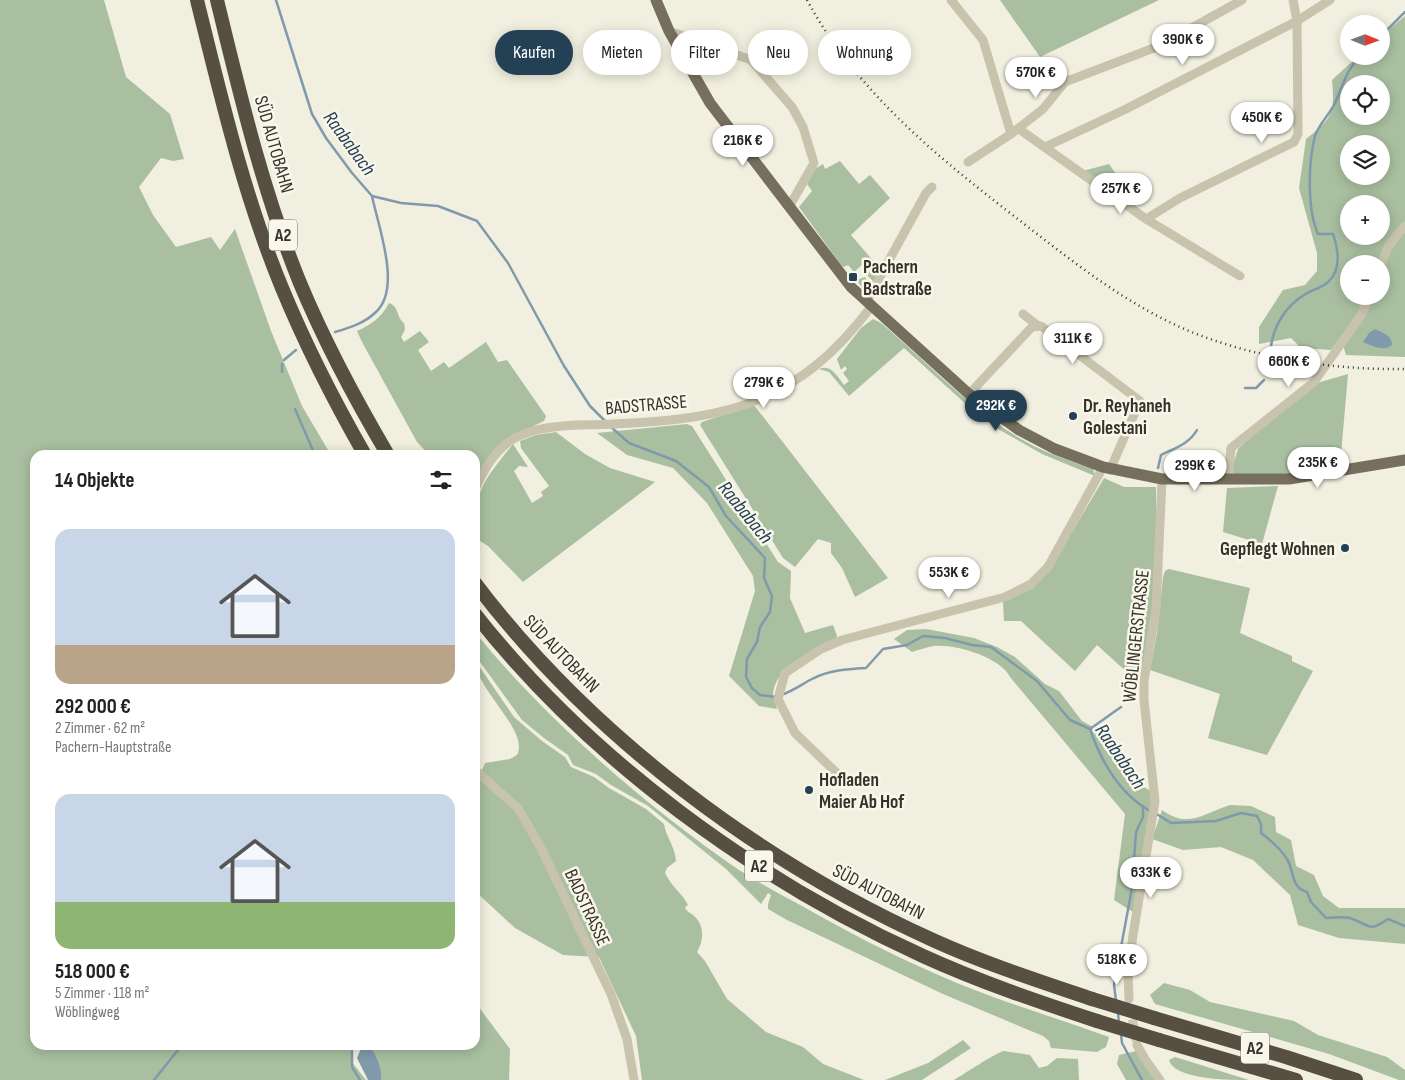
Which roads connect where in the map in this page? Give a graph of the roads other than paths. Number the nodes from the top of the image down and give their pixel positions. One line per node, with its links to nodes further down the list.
1 (197, 0): 25 (highway, SÜD AUTOBAHN / A2)
2 (217, 0): 26 (highway, SÜD AUTOBAHN / A2)
3 (951, 0): 11 (street)
4 (1242, 0): 10 (street)
5 (1293, 0): 8 (street)
6 (1330, 0): 8 (street)
7 (658, 1): 9 (main road)
8 (1298, 21): 12 (street); 16 (street)
9 (669, 31): 15 (main road); 15 (street)
10 (1020, 129): 11 (street); 12 (street)
11 (1011, 134): 13 (street)
12 (1045, 147): 16 (street)
13 (968, 162)
14 (932, 187): 20 (street, BADSTRASSE)
15 (789, 206): 20 (main road)
16 (1146, 219): 19 (street)
17 (1405, 226): 18 (street)
18 (1385, 255)
19 (1240, 276)
20 (868, 305): 24 (main road); 29 (street, BADSTRASSE)
21 (1366, 305): 31 (street)
22 (1023, 314): 23 (street)
23 (1036, 325): 24 (street); 28 (street)
24 (969, 394): 28 (main road)
25 (362, 450)
26 (385, 450)
27 (1405, 460): 31 (main road)
28 (1107, 468): 30 (main road); 35 (street)
29 (480, 479)
30 (1162, 479): 31 (main road); 36 (street, WÖBLINGERSTRASSE)
31 (1228, 479)
32 (480, 590): 41 (highway, SÜD AUTOBAHN / A2, bridge)
33 (480, 619): 40 (highway, SÜD AUTOBAHN / A2, bridge)
34 (480, 774): 38 (street, BADSTRASSE)
35 (842, 778)
36 (1129, 999)
37 (1137, 1045): 39 (street)
38 (634, 1080)
39 (1160, 1080)
40 (1296, 1080)
41 (1356, 1080)

